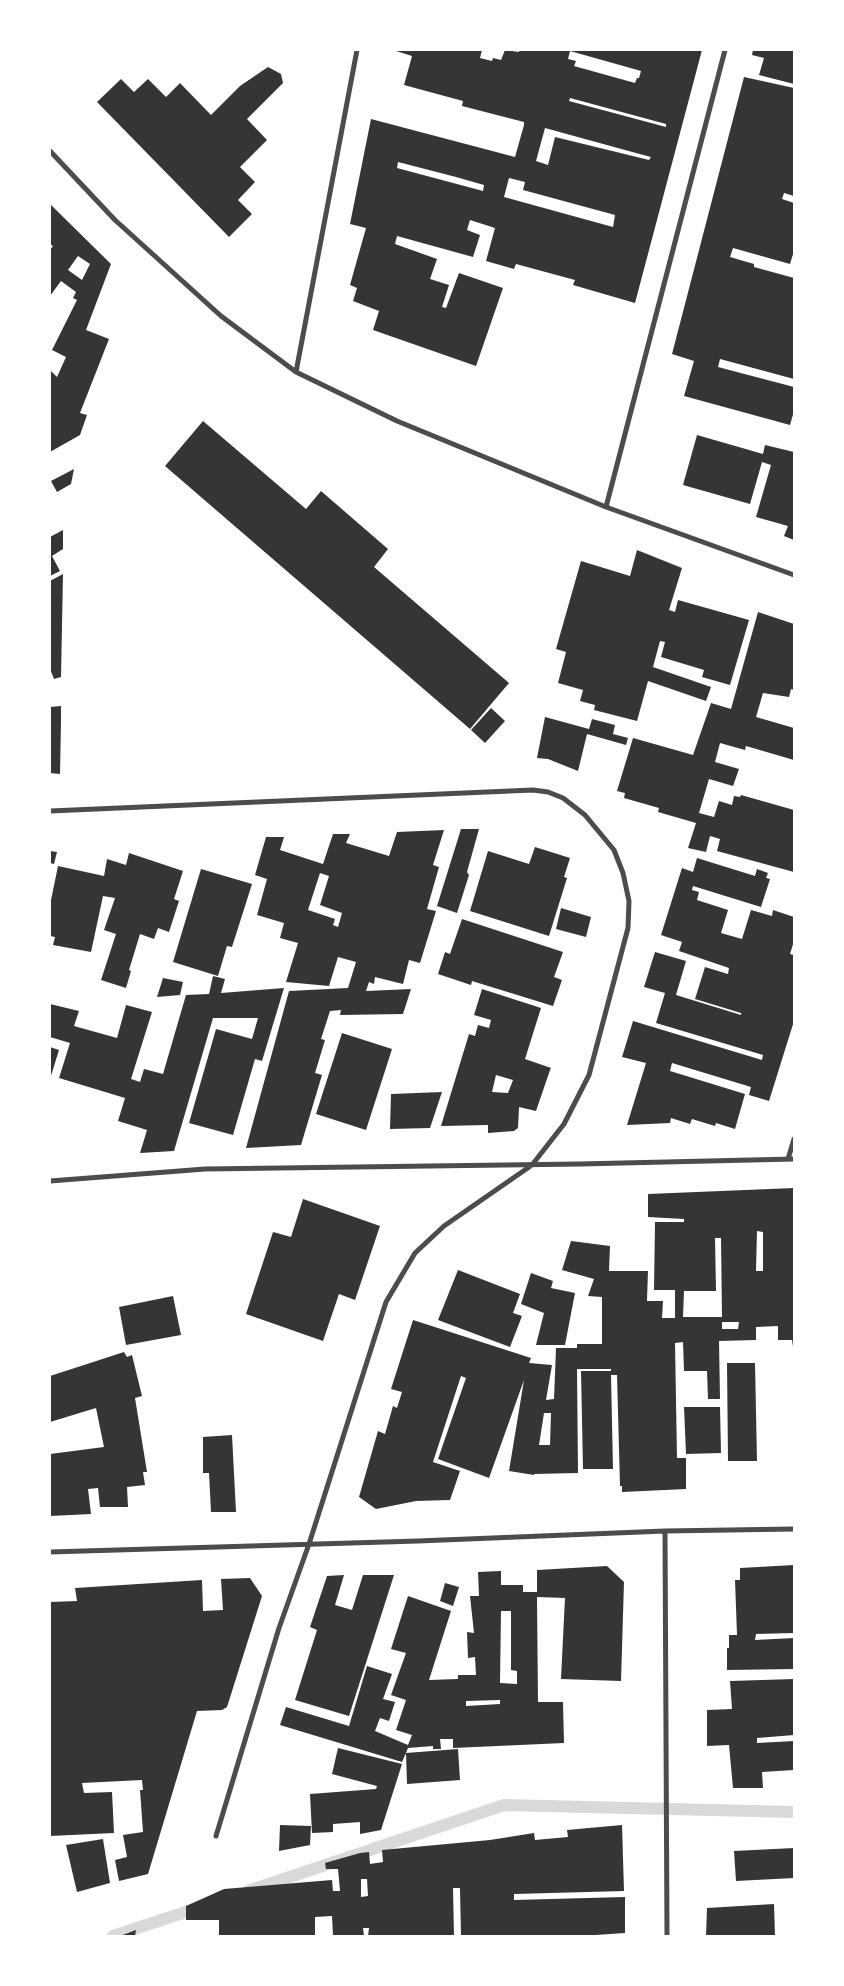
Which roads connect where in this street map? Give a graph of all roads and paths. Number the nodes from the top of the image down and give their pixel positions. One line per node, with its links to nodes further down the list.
1 (358, 50): 4 (street)
2 (725, 50): 5 (street)
3 (50, 151): 4 (street)
4 (296, 372): 5 (street)
5 (606, 507): 6 (street)
6 (794, 575)
7 (50, 811): 10 (street)
8 (794, 1139): 9 (street)
9 (791, 1159): 10 (street)
10 (532, 1165): 11 (street); 14 (street)
11 (50, 1181)
12 (794, 1529): 13 (street)
13 (665, 1531): 14 (street); 17 (street)
14 (309, 1544): 15 (street); 16 (street)
15 (50, 1552)
16 (216, 1836)
17 (667, 1936)

